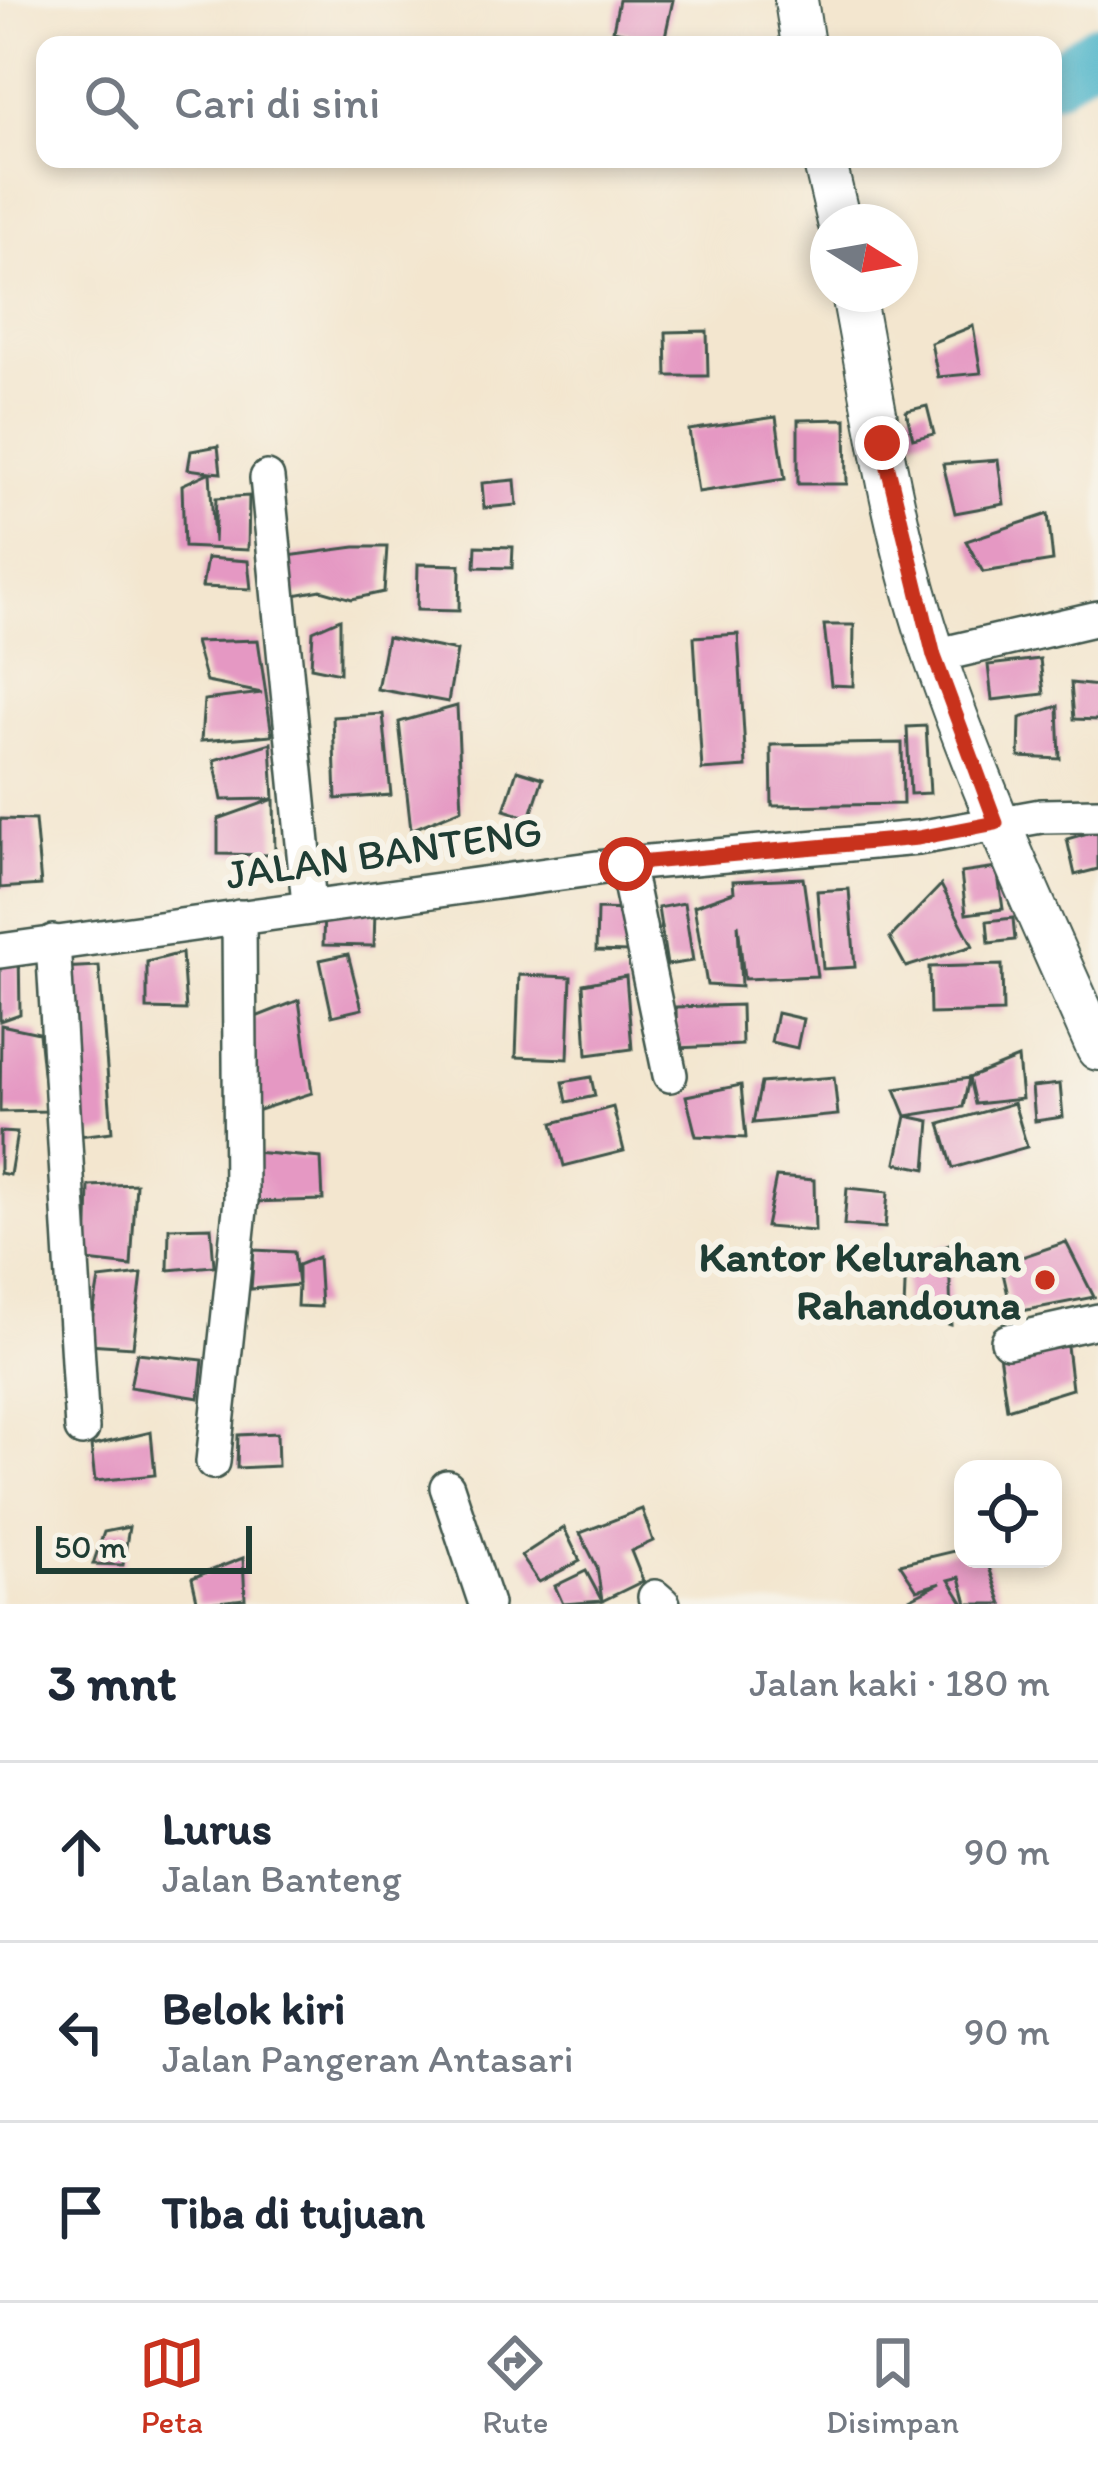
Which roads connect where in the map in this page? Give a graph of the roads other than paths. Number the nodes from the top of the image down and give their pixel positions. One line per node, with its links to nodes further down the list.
1 (796, 0): 2 (street)
2 (802, 36)
3 (826, 168): 4 (street)
4 (835, 204)
5 (857, 312): 8 (street)
6 (267, 478): 12 (street)
7 (1098, 618): 8 (street)
8 (934, 656): 10 (street)
9 (1098, 815): 10 (street, JALAN BANTENG)
10 (996, 823): 11 (street, JALAN BANTENG); 16 (street)
11 (626, 864): 12 (street, JALAN BANTENG); 17 (street)
12 (308, 904): 13 (street, JALAN BANTENG)
13 (239, 917): 14 (street, JALAN BANTENG); 21 (street)
14 (53, 942): 15 (street, JALAN BANTENG); 20 (street)
15 (0, 951)
16 (1098, 1049)
17 (670, 1075)
18 (1098, 1321): 19 (street)
19 (1008, 1341)
20 (82, 1429)
21 (213, 1462)
22 (447, 1486): 23 (street)
23 (486, 1604)

